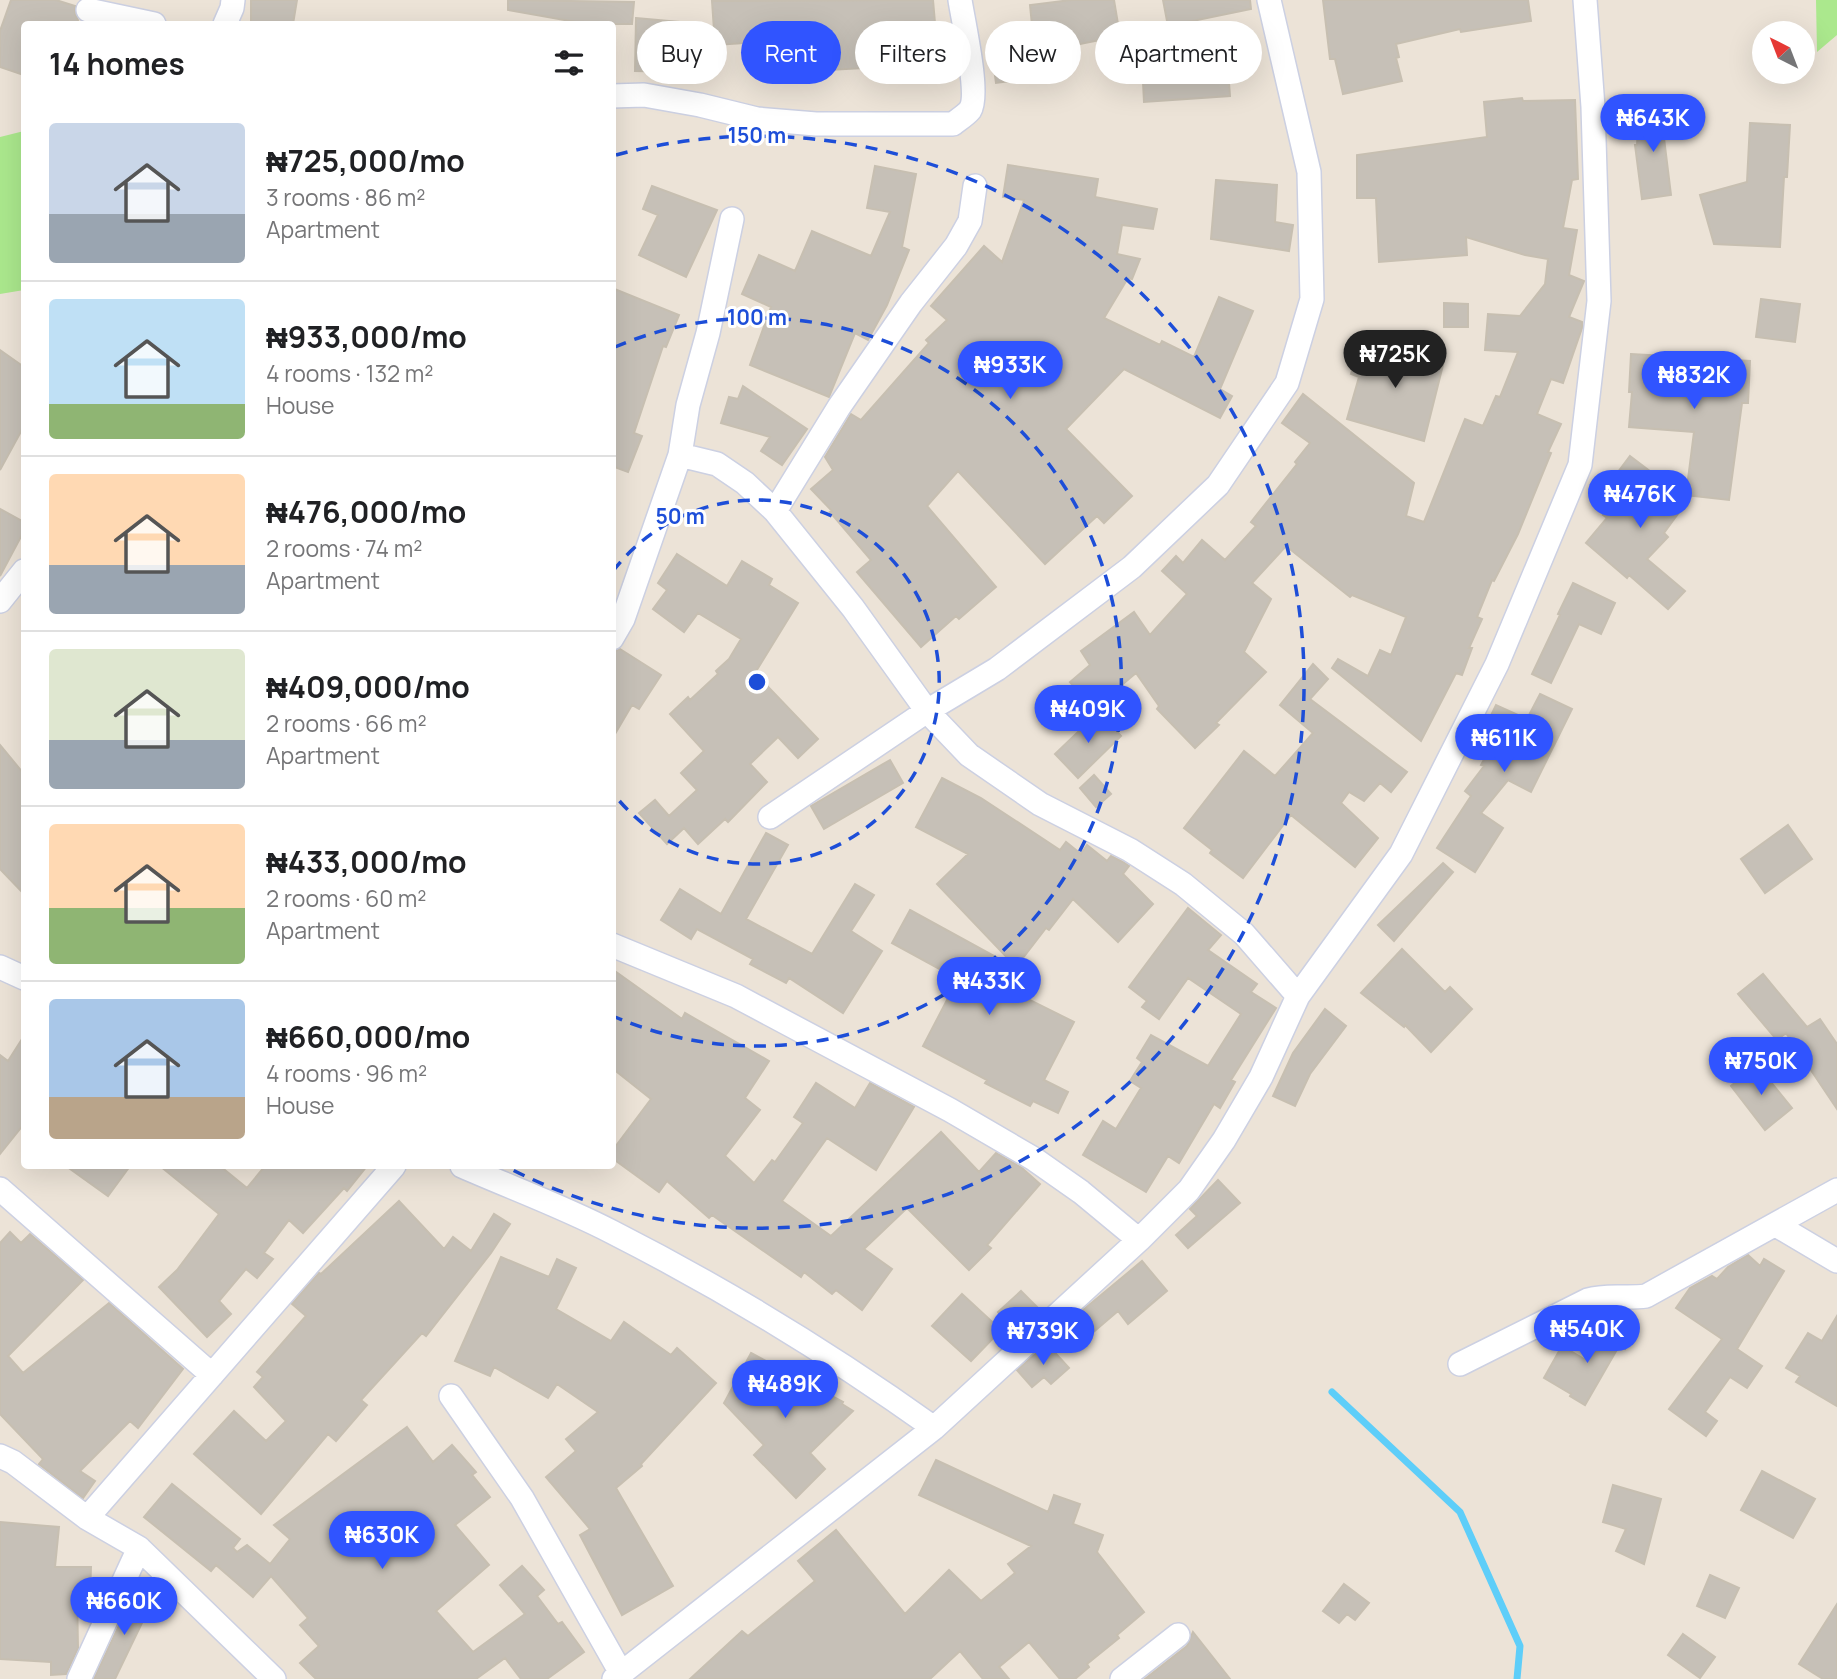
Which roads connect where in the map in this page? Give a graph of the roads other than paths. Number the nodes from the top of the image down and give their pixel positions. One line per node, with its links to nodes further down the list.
1 (233, 0): 7 (street)
2 (960, 0): 8 (street)
3 (1269, 0): 16 (street)
4 (1585, 0): 21 (street)
5 (88, 10): 6 (street)
6 (140, 21)
7 (226, 21)
8 (616, 96)
9 (975, 186): 12 (street)
10 (732, 219): 11 (street)
11 (680, 455): 12 (street); 15 (street)
12 (775, 512): 16 (street)
13 (21, 575): 14 (street)
14 (0, 601)
15 (616, 630)
16 (927, 711): 17 (street); 21 (street)
17 (771, 817)
18 (616, 947): 27 (street)
19 (0, 967): 20 (street)
20 (21, 977)
21 (1298, 996): 27 (street)
22 (391, 1169): 30 (street)
23 (469, 1169): 32 (street)
24 (0, 1189): 30 (street)
25 (1837, 1190): 26 (street)
26 (1776, 1225): 28 (street); 29 (street)
27 (1139, 1240): 32 (street)
28 (1837, 1261)
29 (1460, 1364)
30 (212, 1375): 34 (street)
31 (452, 1396): 37 (street)
32 (934, 1428): 37 (street)
33 (0, 1456): 34 (street)
34 (87, 1518): 35 (street)
35 (139, 1548): 38 (street); 39 (street)
36 (1178, 1636): 40 (street)
37 (618, 1676)
38 (79, 1679)
39 (274, 1679)
40 (1122, 1679)

